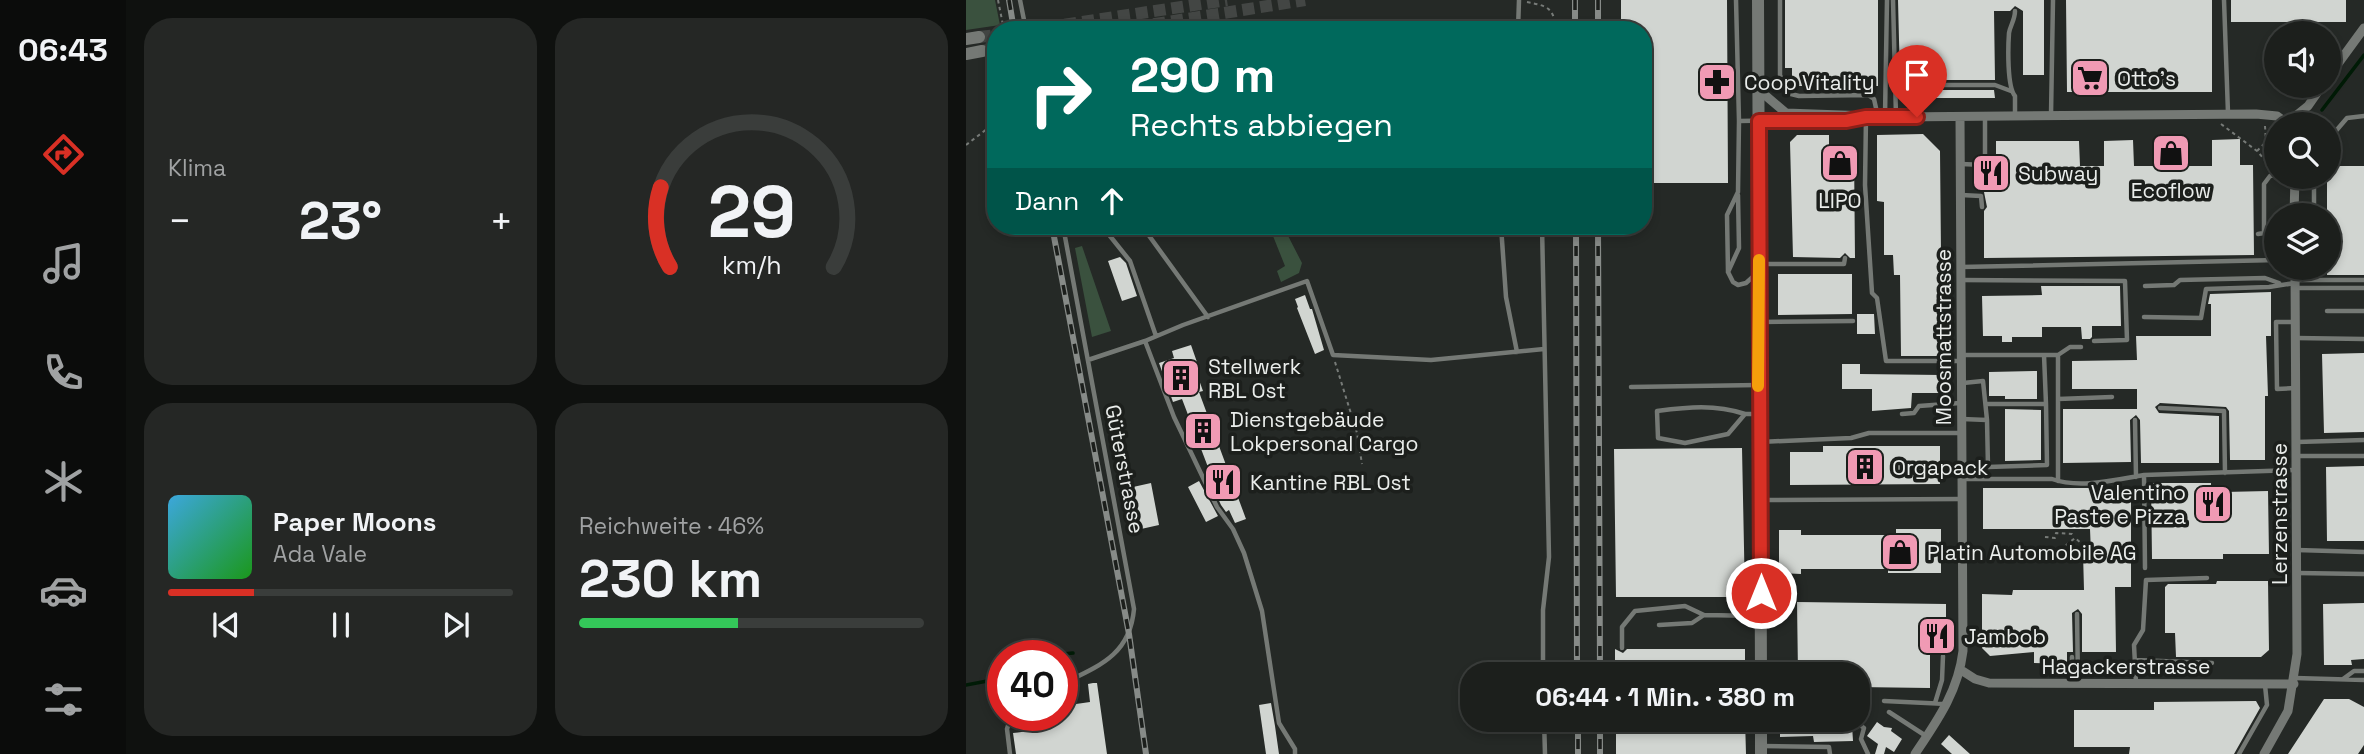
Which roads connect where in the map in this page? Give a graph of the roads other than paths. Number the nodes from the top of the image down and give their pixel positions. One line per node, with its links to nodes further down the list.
1 (1020, 0): 11 (lane)
2 (1519, 0): 12 (lane)
3 (1736, 0): 33 (lane)
4 (1758, 0): 18 (street)
5 (1780, 0): 30 (lane)
6 (1886, 0): 30 (lane)
7 (1893, 0): 17 (lane)
8 (2053, 0): 24 (lane)
9 (2224, 0): 23 (lane)
10 (2015, 11): 19 (lane)
11 (1024, 21)
12 (1518, 21)
13 (2364, 28): 16 (street)
14 (982, 51): 15 (street)
15 (966, 54)
16 (2341, 60)
17 (1894, 82): 19 (lane); 31 (lane)
18 (1759, 90): 29 (street); 34 (street)
19 (2009, 90): 20 (lane); 27 (lane)
20 (1995, 91)
21 (2314, 98): 22 (street)
22 (2301, 112)
23 (2224, 114): 24 (street); 25 (street)
24 (2051, 115): 27 (street)
25 (2264, 115)
26 (1985, 116): 27 (street); 32 (street); 36 (lane)
27 (2015, 116)
28 (2364, 116): 35 (lane)
29 (1866, 117): 30 (street); 34 (lane); 78 (lane)
30 (1881, 117): 31 (street)
31 (1896, 117): 32 (street)
32 (1960, 117): 36 (street, Moosmattstrasse)
33 (1739, 121): 34 (lane); 38 (lane)
34 (1759, 121): 50 (street)
35 (2341, 125)
36 (1960, 164): 39 (street, Moosmattstrasse)
37 (2264, 189): 41 (lane)
38 (1738, 192): 51 (lane); 51 (lane)
39 (1960, 195): 40 (lane); 49 (street, Moosmattstrasse)
40 (1982, 207)
41 (2258, 234)
42 (1065, 235): 79 (lane, Güterstrasse)
43 (1149, 235): 63 (lane)
44 (1502, 235): 75 (lane)
45 (1542, 235): 74 (lane)
46 (1110, 236): 68 (lane)
47 (1845, 258): 50 (lane)
48 (2264, 260): 49 (lane)
49 (1961, 267): 52 (street, Moosmattstrasse)
50 (1759, 268): 51 (lane); 66 (street)
51 (1728, 272)
52 (1961, 280): 72 (lane); 78 (street, Moosmattstrasse)
53 (2295, 280): 58 (street, Lerzenstrasse)
54 (2314, 280): 58 (lane)
55 (2341, 280): 56 (lane)
56 (2364, 280)
57 (2280, 284): 58 (lane); 59 (lane); 64 (lane)
58 (2295, 284): 60 (lane); 67 (street, Lerzenstrasse)
59 (2146, 286)
60 (2364, 288)
61 (2327, 311): 62 (lane)
62 (2364, 311)
63 (1208, 317): 68 (lane); 75 (lane)
64 (2144, 317)
65 (1853, 321): 66 (lane)
66 (1759, 322): 81 (street)
67 (2295, 322): 69 (street, Lerzenstrasse); 83 (lane)
68 (1156, 336): 71 (lane)
69 (2295, 338): 70 (lane); 83 (street, Lerzenstrasse)
70 (2364, 339)
71 (1145, 341): 79 (lane); 147 (lane)
72 (2094, 341)
73 (2081, 347): 77 (lane)
74 (1544, 349): 75 (lane); 124 (lane)
75 (1517, 352)
76 (2045, 355): 77 (lane); 78 (lane); 88 (lane)
77 (2059, 355): 85 (lane)
78 (1961, 358): 80 (street, Moosmattstrasse)
79 (1088, 360): 129 (lane, Güterstrasse)
80 (1961, 383): 86 (street, Moosmattstrasse); 87 (lane)
81 (1758, 384): 82 (lane); 91 (street)
82 (1631, 387)
83 (2295, 388): 99 (street, Lerzenstrasse)
84 (2112, 397): 85 (lane)
85 (2058, 399): 107 (lane)
86 (1961, 403): 92 (lane); 93 (street, Moosmattstrasse)
87 (1986, 404): 88 (lane); 94 (lane)
88 (2046, 404): 94 (lane)
89 (2160, 408): 103 (lane)
90 (1745, 414): 90 (lane); 91 (lane)
91 (1759, 414): 98 (street)
92 (1902, 414)
93 (1961, 419): 94 (lane); 96 (street, Moosmattstrasse)
94 (1987, 420)
95 (2135, 420): 105 (lane)
96 (1962, 433): 98 (lane); 106 (street, Moosmattstrasse)
97 (2364, 440): 99 (lane)
98 (1759, 442): 109 (street)
99 (2296, 443): 100 (street, Lerzenstrasse)
100 (2296, 456): 101 (lane); 102 (street, Lerzenstrasse)
101 (2364, 456)
102 (2296, 470): 103 (lane); 110 (street, Lerzenstrasse)
103 (2225, 473): 104 (lane)
104 (2144, 475): 105 (lane); 112 (lane)
105 (2136, 477): 107 (lane)
106 (1962, 479): 107 (lane); 108 (street, Moosmattstrasse)
107 (2058, 481)
108 (1962, 499): 109 (lane); 127 (street, Moosmattstrasse)
109 (1760, 500): 118 (street)
110 (2296, 550): 111 (lane); 113 (street, Lerzenstrasse)
111 (2364, 552)
112 (2145, 568)
113 (2297, 573): 114 (lane); 132 (street, Lerzenstrasse)
114 (2364, 575)
115 (2207, 578): 123 (lane)
116 (2077, 614): 133 (lane)
117 (1704, 615): 118 (lane); 119 (lane); 120 (lane)
118 (1761, 615): 125 (street)
119 (1659, 625)
120 (1622, 648)
121 (1943, 656): 137 (lane)
122 (2071, 657): 133 (lane)
123 (2135, 660): 126 (lane); 134 (lane)
124 (1543, 662)
125 (1761, 662)
126 (2212, 663)
127 (1961, 670): 133 (street, Hagackerstrasse); 138 (street, Moosmattstrasse)
128 (2364, 671): 130 (lane)
129 (1078, 676)
130 (2342, 679): 131 (lane, Hagackerstrasse); 132 (lane, Hagackerstrasse)
131 (2364, 680)
132 (2294, 681): 135 (street, Hagackerstrasse); 153 (street, Lerzenstrasse)
133 (2075, 683): 134 (street, Hagackerstrasse)
134 (2136, 683): 135 (street, Hagackerstrasse)
135 (2265, 684): 152 (lane)
136 (1884, 701): 137 (lane)
137 (1935, 703): 138 (lane)
138 (1947, 704): 144 (street, Moosmattstrasse)
139 (1889, 712): 144 (lane)
140 (1007, 731): 146 (lane)
141 (1544, 732): 148 (lane)
142 (1761, 732): 145 (street)
143 (1863, 732): 150 (lane)
144 (1927, 736): 151 (street, Moosmattstrasse)
145 (1761, 750): 149 (lane)
146 (1010, 754)
147 (1295, 754)
148 (1545, 754)
149 (1830, 754)
150 (1868, 754)
151 (1915, 754)
152 (2239, 754)
153 (2264, 754)

